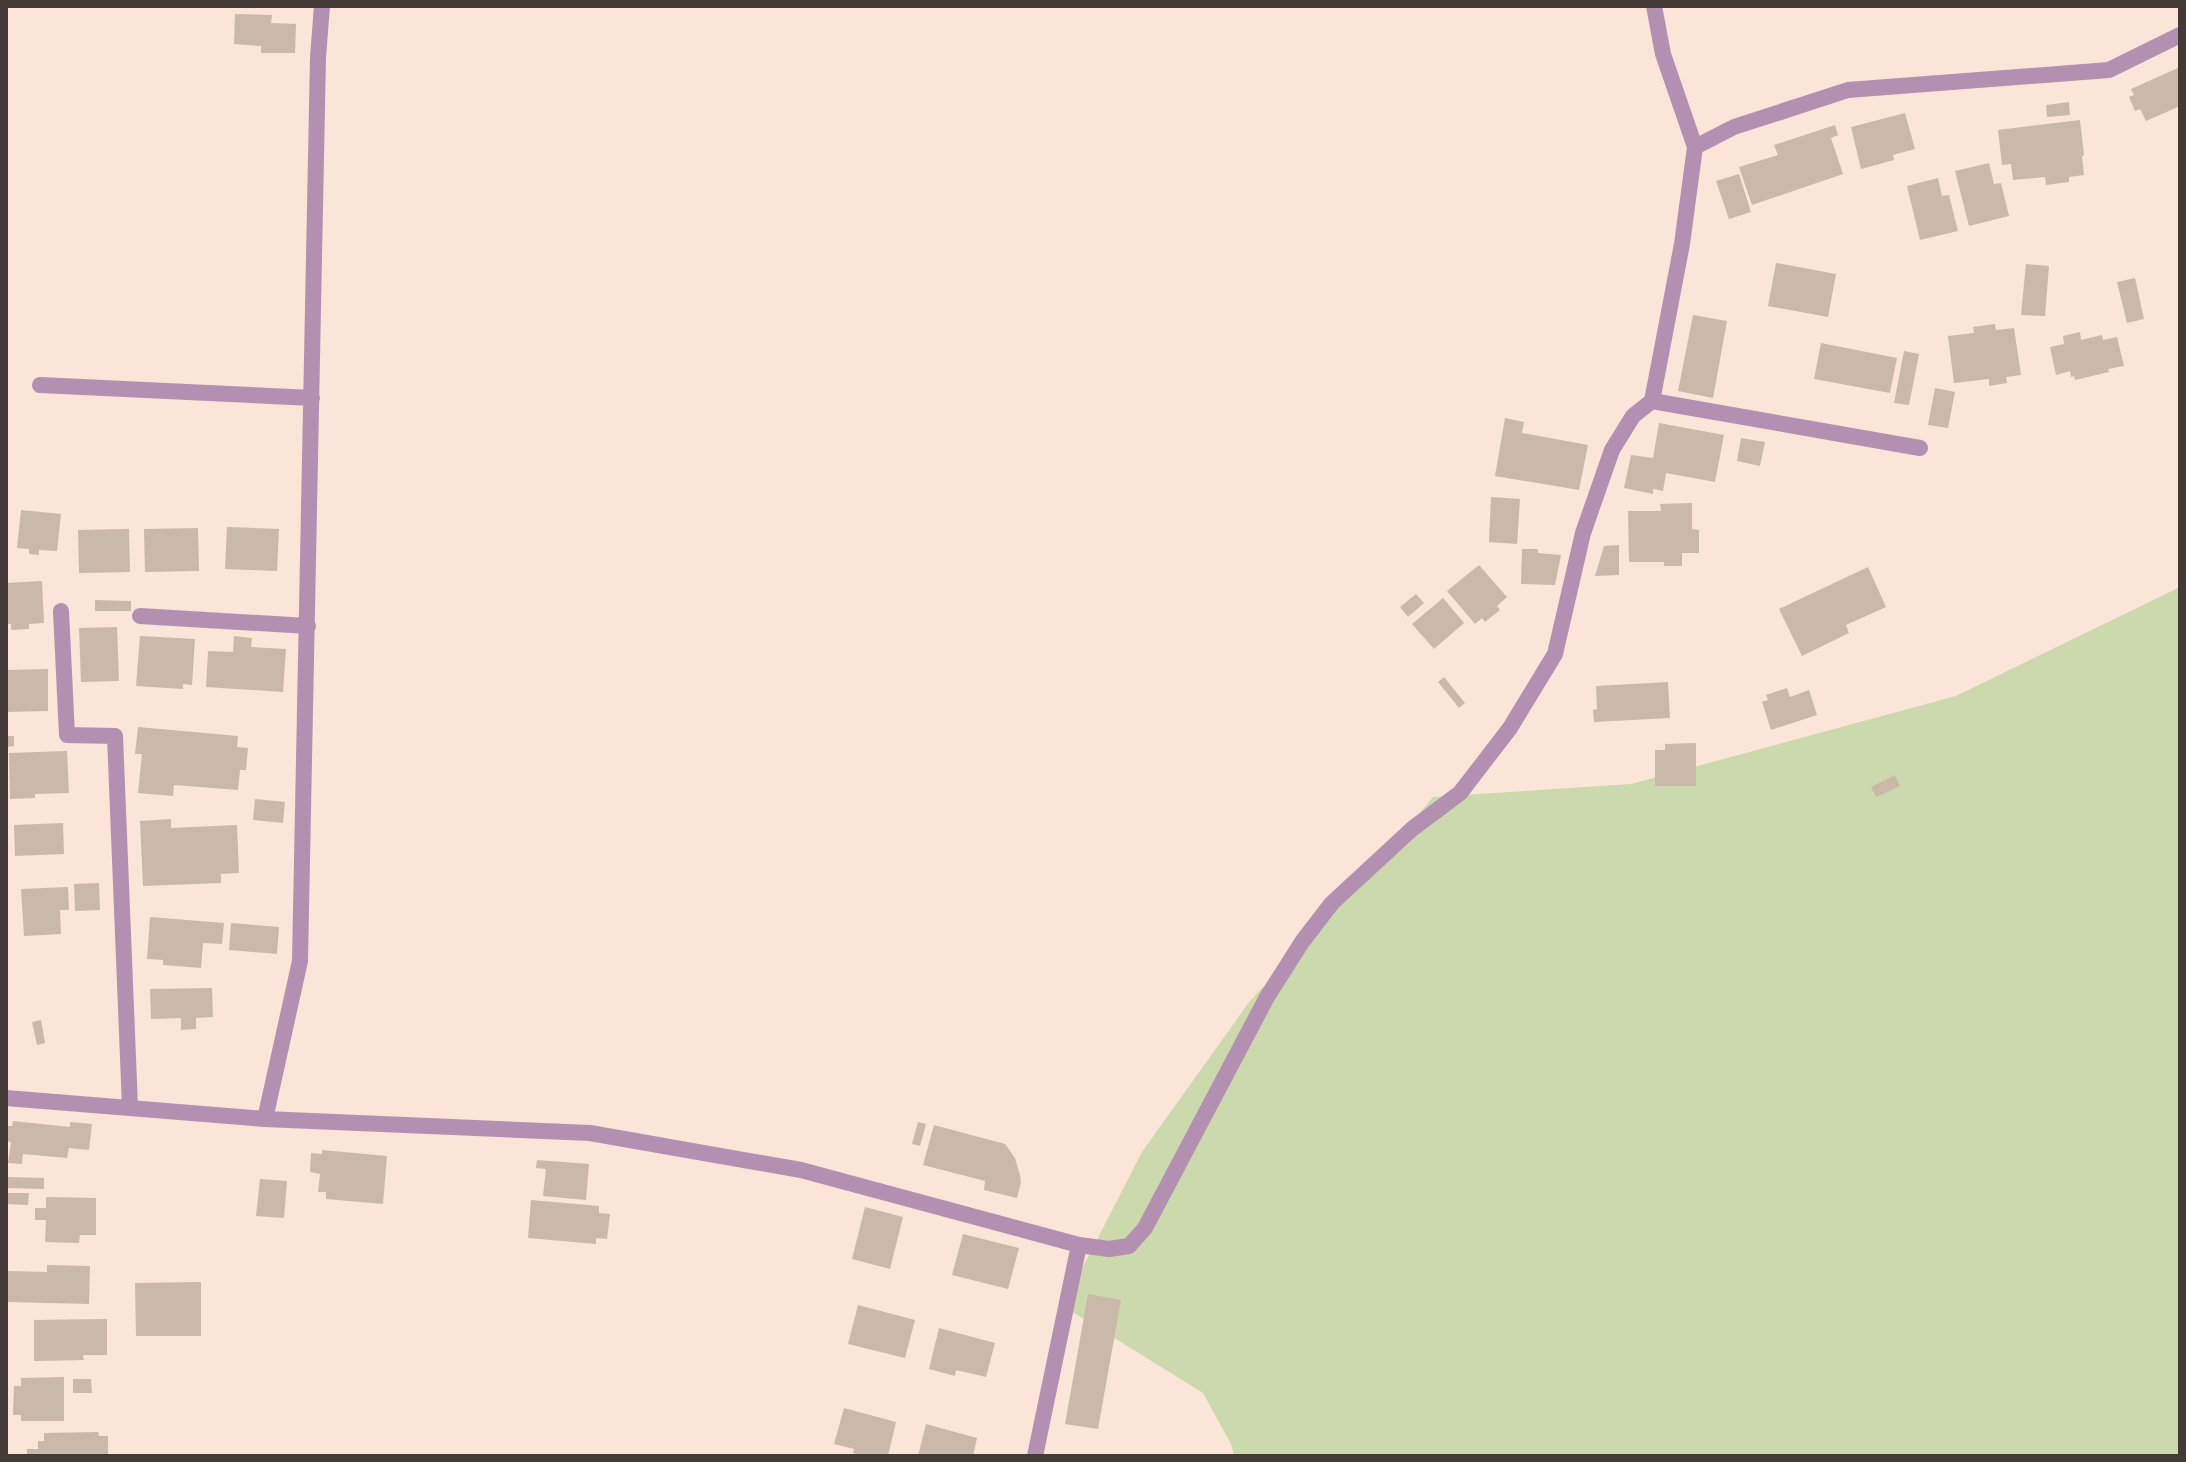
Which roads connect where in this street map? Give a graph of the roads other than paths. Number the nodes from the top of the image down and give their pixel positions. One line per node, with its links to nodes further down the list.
1 (322, 6): 6 (street)
2 (1654, 6): 4 (street)
3 (2180, 35): 4 (street)
4 (1695, 147): 7 (street)
5 (40, 385): 6 (street)
6 (312, 398): 11 (street)
7 (1652, 401): 8 (street); 15 (street)
8 (1920, 448)
9 (61, 611): 13 (street)
10 (140, 616): 11 (street)
11 (308, 626): 14 (street)
12 (6, 1098): 13 (street)
13 (130, 1107): 14 (street)
14 (265, 1119): 15 (street)
15 (1079, 1245): 16 (street)
16 (1035, 1456)

